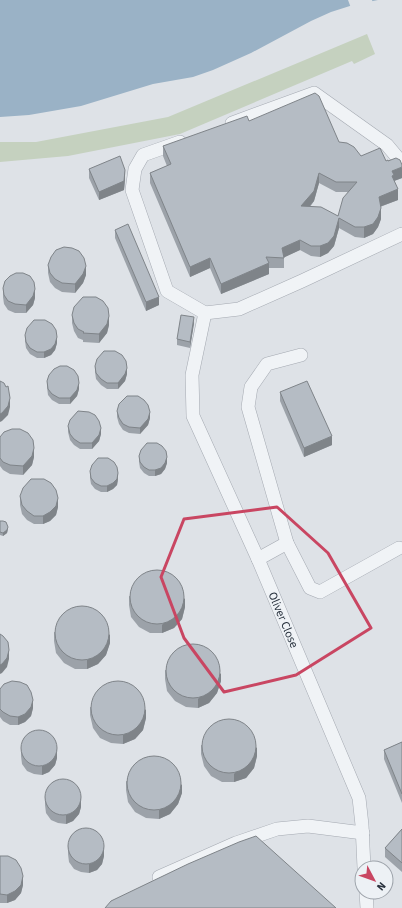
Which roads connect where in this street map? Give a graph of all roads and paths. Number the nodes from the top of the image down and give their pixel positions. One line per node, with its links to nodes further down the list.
1 (223, 126): 3 (street)
2 (194, 137): 5 (street)
3 (402, 163)
4 (402, 234): 5 (street)
5 (205, 313): 9 (street, Oliver Close)
6 (301, 355): 7 (street)
7 (287, 543): 8 (street); 9 (street)
8 (399, 548)
9 (258, 559): 10 (street, Oliver Close)
10 (363, 833): 11 (street, Oliver Close); 12 (street)
11 (364, 860)
12 (159, 877)

